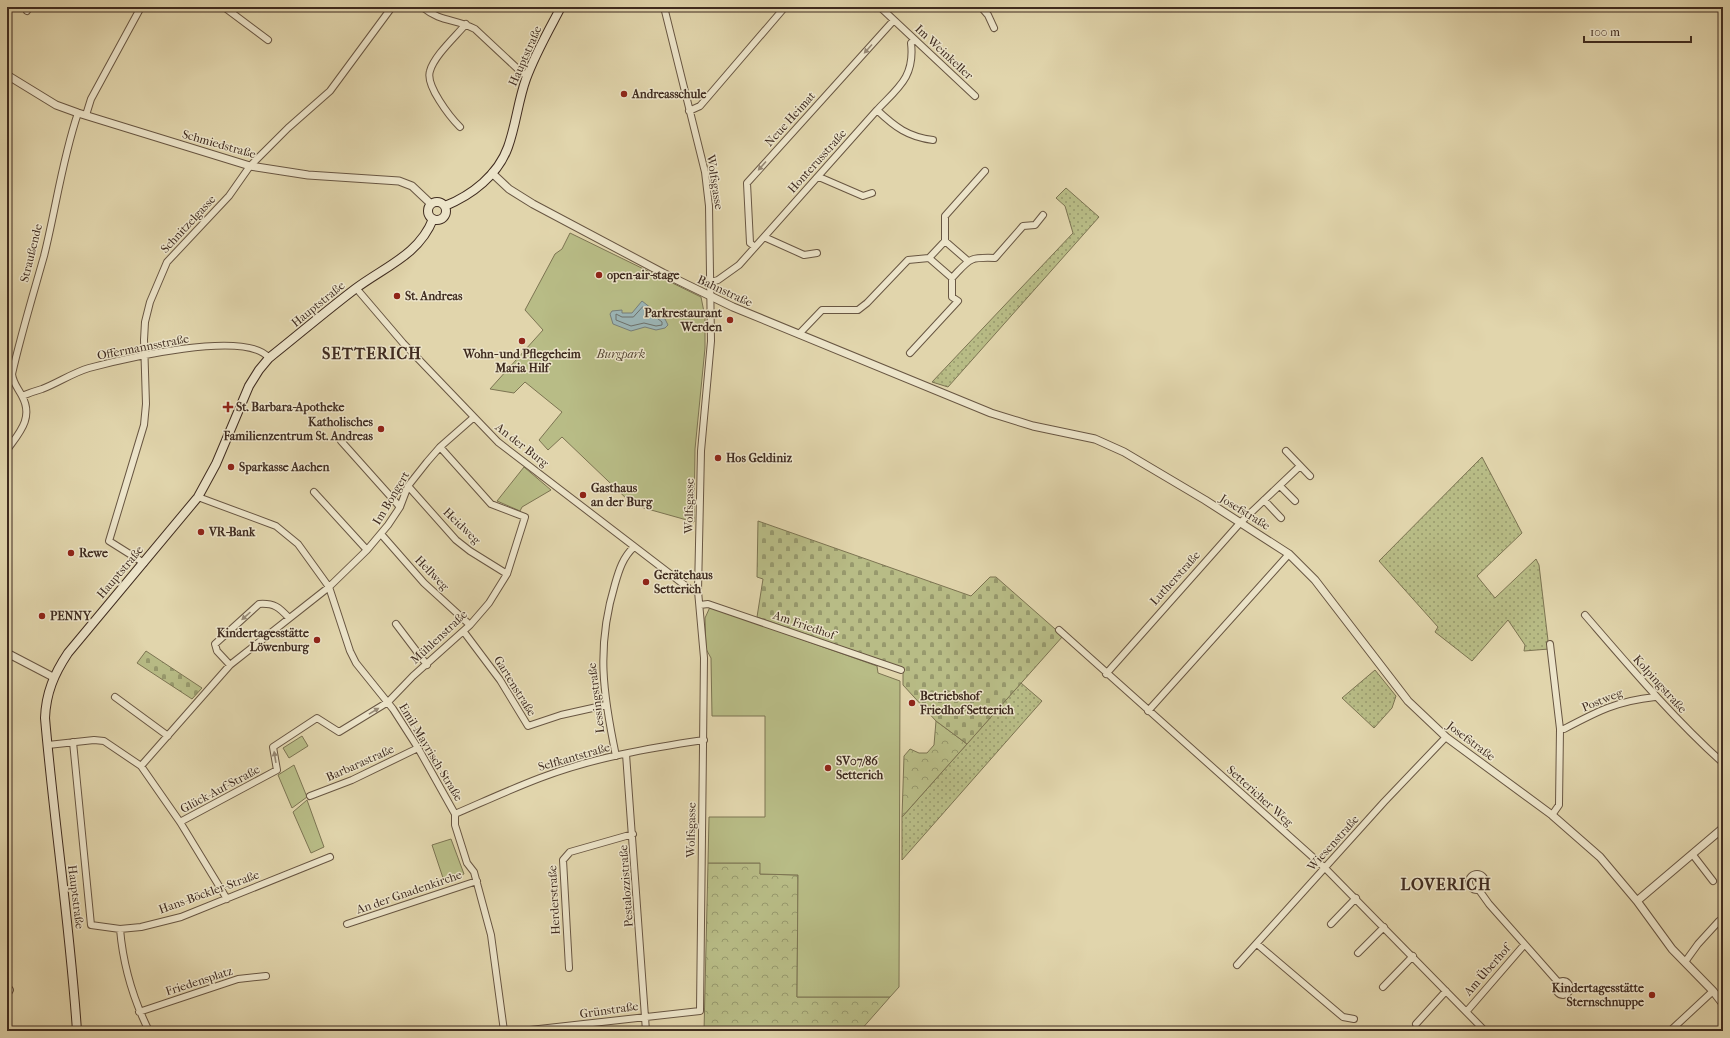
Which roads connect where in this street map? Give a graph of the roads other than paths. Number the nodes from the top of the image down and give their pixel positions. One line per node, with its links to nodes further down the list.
1 (141, 7): 21 (street)
2 (224, 7): 13 (street)
3 (392, 7): 24 (street, Schnitzelgasse)
4 (422, 7): 11 (street)
5 (561, 7): 16 (main road, Hauptstraße)
6 (664, 7): 19 (street, Wolfsgasse)
7 (786, 7): 19 (street)
8 (880, 7): 10 (street, Im Weinkeller)
9 (981, 7): 12 (street)
10 (894, 20): 14 (street, Im Weinkeller); 35 (street, Neue Heimat, one-way to 35)
11 (466, 24): 16 (street); 22 (street)
12 (994, 28)
13 (268, 40)
14 (915, 40): 17 (street, Im Weinkeller); 18 (street, Honterusstraße)
15 (7, 75): 20 (street, Schmiedstraße)
16 (527, 76): 26 (main road, Hauptstraße)
17 (975, 96)
18 (877, 110): 23 (street); 27 (street, Honterusstraße)
19 (689, 111): 40 (street, Wolfsgasse)
20 (78, 113): 21 (street, Schmiedstraße); 48 (street, Straußende)
21 (86, 115): 24 (street, Schmiedstraße)
22 (460, 127)
23 (933, 140)
24 (250, 166): 29 (street, Schmiedstraße); 45 (street, Schnitzelgasse)
25 (986, 171): 34 (street)
26 (492, 173): 30 (main road, Hauptstraße); 42 (street, Bahnstraße)
27 (819, 177): 28 (street); 33 (street, Honterusstraße)
28 (872, 193)
29 (431, 204): 30 (main road); 32 (main road)
30 (445, 206): 32 (main road)
31 (1043, 215): 38 (street)
32 (433, 219): 41 (main road, Hauptstraße)
33 (764, 237): 35 (street, Honterusstraße); 36 (street)
34 (945, 241): 37 (street); 38 (street)
35 (755, 247): 40 (street, Honterusstraße)
36 (817, 253)
37 (929, 258): 39 (street); 43 (street)
38 (968, 261): 39 (street)
39 (952, 278): 44 (street)
40 (710, 282): 42 (street, Wolfsgasse)
41 (356, 288): 46 (main road, Hauptstraße); 49 (street, An der Burg)
42 (711, 297): 43 (street, Bahnstraße); 72 (street, Wolfsgasse)
43 (799, 334): 47 (street, Bahnstraße)
44 (910, 353)
45 (144, 355): 46 (street, Offermannsstraße); 48 (street, Offermannsstraße); 69 (street, Schnitzelgasse)
46 (269, 358): 59 (main road, Hauptstraße)
47 (896, 374): 64 (street, Josefstraße)
48 (22, 396): 52 (street, Straußende)
49 (474, 418): 51 (street, Im Bongert); 66 (street, An der Burg)
50 (341, 441): 62 (street)
51 (440, 447): 56 (street, Im Bongert); 70 (street, Mühlenstraße)
52 (7, 450)
53 (1286, 451): 54 (street)
54 (1300, 466): 55 (street); 57 (street, Lutherstraße)
55 (1310, 476)
56 (408, 486): 62 (street, Im Bongert); 70 (street, Heidweg)
57 (1280, 486): 60 (street, Lutherstraße); 61 (street)
58 (314, 492): 67 (street)
59 (198, 497): 69 (main road, Hauptstraße); 71 (street, Emil-Mayrisch-Straße)
60 (1264, 500): 63 (street); 64 (street, Lutherstraße)
61 (1295, 501)
62 (400, 507): 65 (street, Im Bongert)
63 (1281, 518)
64 (1240, 522): 68 (street, Josefstraße); 85 (street, Lutherstraße)
65 (382, 534): 67 (street, Im Bongert); 77 (street, Hellweg)
66 (634, 547): 72 (street, An der Burg); 90 (street, Lessingstraße)
67 (367, 550): 71 (street, Im Bongert)
68 (1289, 554): 91 (street); 94 (street, Josefstraße)
69 (144, 563): 86 (main road, Hauptstraße)
70 (507, 574): 77 (street, Mühlenstraße)
71 (329, 587): 75 (street, Im Bongert); 89 (street, Emil-Mayrisch-Straße)
72 (698, 591): 73 (street, Wolfsgasse)
73 (700, 605): 84 (street, Am Friedhof); 95 (street, Wolfsgasse)
74 (1586, 615): 88 (street, Kolpingstraße)
75 (289, 618): 82 (street, Im Bongert); 82 (street, one-way to 82)
76 (396, 624): 83 (street)
77 (470, 625): 79 (street, Mühlenstraße)
78 (1059, 630): 85 (street, Settericher Weg)
79 (464, 632): 83 (street, Mühlenstraße); 90 (street, Gartenstraße)
80 (1550, 644): 92 (street)
81 (7, 653): 86 (street)
82 (230, 665): 93 (street, Im Bongert)
83 (427, 665): 89 (street, Mühlenstraße)
84 (900, 670)
85 (1106, 674): 91 (street, Settericher Weg)
86 (53, 677): 97 (main road, Hauptstraße)
87 (115, 697): 93 (street)
88 (1655, 697): 92 (street, Postweg); 101 (street, Kolpingstraße)
89 (388, 702): 98 (street, Emil-Mayrisch-Straße); 106 (street, Glück-Auf-Straße, one-way to 89)
90 (606, 705): 100 (street, Lessingstraße)
91 (1148, 711): 111 (street, Settericher Weg)
92 (1560, 729): 105 (street)
93 (168, 736): 102 (street, Im Bongert)
94 (1446, 737): 105 (street, Josefstraße); 111 (street, Wiesenstraße)
95 (704, 740): 99 (street, Selfkantstraße); 138 (street, Wolfsgasse)
96 (73, 742): 97 (street); 102 (street); 122 (street, Hans-Böckler-Straße)
97 (48, 745): 144 (main road, Hauptstraße)
98 (418, 748): 103 (street, Barbarastraße); 104 (street, Emil-Mayrisch-Straße)
99 (626, 754): 100 (street, Selfkantstraße); 108 (street, Pestalozzistraße)
100 (616, 756): 104 (street, Selfkantstraße)
101 (1723, 763)
102 (141, 766): 106 (street)
103 (310, 796)
104 (455, 814): 112 (street, Emil-Mayrisch-Straße)
105 (1552, 815): 117 (street, Josefstraße)
106 (180, 822): 116 (street)
107 (1723, 828): 109 (street)
108 (633, 834): 129 (street, Herderstraße); 141 (street, Pestalozzistraße)
109 (1693, 855): 113 (street); 117 (street)
110 (330, 856): 116 (street, Hans-Böckler-Straße)
111 (1325, 868): 115 (street, Settericher Weg); 123 (street, Wiesenstraße)
112 (477, 881): 119 (street, An der Gnadenkirche); 146 (street, Emil-Mayrisch-Straße)
113 (1713, 881)
114 (1479, 890): 124 (street, Am Überhof)
115 (1356, 898): 120 (street); 121 (street, Settericher Weg)
116 (227, 899): 122 (street, Hans-Böckler-Straße)
117 (1637, 901): 127 (street, Josefstraße)
118 (1719, 921): 127 (street)
119 (347, 924)
120 (1330, 924)
121 (1384, 926): 125 (street); 126 (street, Settericher Weg)
122 (120, 929): 140 (street)
123 (1256, 944): 128 (street, Wiesenstraße); 142 (street)
124 (1524, 944): 131 (street, Am Überhof); 139 (street, Am Überhof)
125 (1358, 953)
126 (1413, 956): 133 (street); 134 (street, Settericher Weg)
127 (1685, 962): 135 (street, Josefstraße)
128 (1237, 965)
129 (569, 968)
130 (266, 976): 140 (street, Friedensplatz)
131 (1558, 982)
132 (7, 986): 136 (street)
133 (1383, 987)
134 (1446, 991): 139 (street, Settericher Weg); 143 (street)
135 (1713, 991): 137 (street, Josefstraße); 150 (street)
136 (7, 995)
137 (1723, 1004)
138 (700, 1011): 141 (street, Grünstraße)
139 (1467, 1011): 149 (street, Settericher Weg)
140 (139, 1012): 145 (street)
141 (646, 1016): 147 (street, Grünstraße); 148 (street, Pestalozzistraße)
142 (1354, 1019)
143 (1416, 1024)
144 (77, 1031)
145 (149, 1031)
146 (504, 1031)
147 (521, 1031)
148 (646, 1031)
149 (1485, 1031)
150 (1670, 1031)

